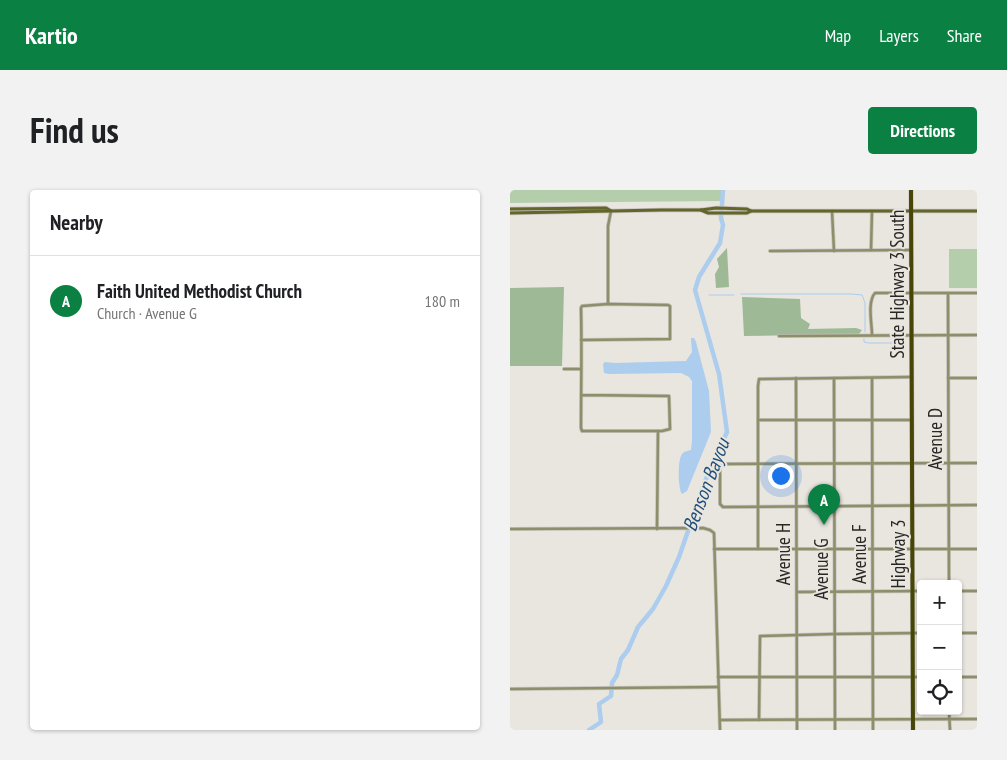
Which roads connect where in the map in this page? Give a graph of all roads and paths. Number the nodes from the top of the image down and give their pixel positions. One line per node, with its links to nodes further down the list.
1 (910, 190): 9 (main road, State Highway 3 South)
2 (510, 209): 3 (main road)
3 (589, 209): 5 (main road); 12 (main road)
4 (701, 210): 5 (main road); 6 (main road); 6 (main road)
5 (611, 211): 12 (main road); 20 (street)
6 (750, 211): 7 (main road)
7 (832, 211): 8 (main road); 16 (street)
8 (872, 211): 9 (main road); 13 (street)
9 (911, 211): 10 (main road); 14 (main road, State Highway 3 South)
10 (977, 211)
11 (510, 213): 12 (main road)
12 (572, 213)
13 (872, 250): 14 (street); 16 (street)
14 (911, 250): 17 (main road, State Highway 3 South)
15 (770, 251): 16 (street)
16 (834, 251)
17 (911, 292): 19 (street); 21 (street); 22 (main road, State Highway 3 South)
18 (977, 293): 19 (street)
19 (948, 294): 23 (street, Avenue D)
20 (608, 304): 26 (street); 26 (street)
21 (872, 335): 22 (street); 25 (street)
22 (912, 335): 23 (street); 29 (main road, State Highway 3 South)
23 (948, 335): 24 (street); 33 (street, Avenue D)
24 (977, 335)
25 (779, 336)
26 (582, 340): 28 (street)
27 (564, 369): 28 (street)
28 (581, 369): 35 (street)
29 (911, 377): 32 (street); 40 (main road, Highway 3)
30 (796, 378): 31 (street); 36 (street); 37 (street, Avenue H)
31 (834, 378): 32 (street); 38 (street, Avenue G)
32 (872, 378): 39 (street, Avenue F)
33 (948, 378): 34 (street); 44 (street, Avenue D)
34 (977, 378)
35 (581, 396): 41 (street); 41 (street)
36 (758, 420): 37 (street); 46 (street)
37 (796, 420): 38 (street); 47 (street, Avenue H)
38 (834, 420): 39 (street); 48 (street, Avenue G)
39 (872, 420): 40 (street); 42 (street, Avenue F)
40 (911, 420): 43 (main road, Highway 3)
41 (658, 431): 57 (street)
42 (872, 463): 43 (street); 48 (street); 53 (street, Avenue F)
43 (912, 463): 44 (street); 49 (main road, Highway 3)
44 (949, 463): 45 (street); 50 (street, Avenue D)
45 (977, 463)
46 (758, 464): 47 (street); 54 (street); 54 (street)
47 (797, 464): 48 (street); 55 (street, Avenue H)
48 (834, 464): 52 (street, Avenue G)
49 (912, 505): 50 (street); 53 (street); 63 (main road, Highway 3)
50 (949, 505): 51 (street); 64 (street, Avenue D)
51 (977, 505)
52 (835, 506): 53 (street); 55 (street); 61 (street, Avenue G)
53 (872, 506): 62 (street, Avenue F)
54 (758, 507): 55 (street); 59 (street)
55 (797, 507): 60 (street, Avenue H)
56 (510, 529): 57 (street)
57 (657, 529): 58 (street)
58 (714, 549): 59 (street); 83 (street)
59 (758, 549): 60 (street)
60 (797, 549): 61 (street); 72 (street, Avenue H)
61 (835, 549): 62 (street); 73 (street, Avenue G)
62 (873, 549): 63 (street); 67 (street, Avenue F)
63 (912, 549): 64 (street); 68 (main road, Highway 3)
64 (949, 549): 65 (street); 66 (street, Avenue D)
65 (977, 549)
66 (949, 580)
67 (873, 591): 68 (street); 73 (street); 79 (street, Avenue F)
68 (912, 591): 69 (street); 80 (main road, Highway 3)
69 (917, 591)
70 (962, 591): 71 (street)
71 (977, 591)
72 (797, 592): 73 (street); 77 (street, Avenue H)
73 (835, 592): 78 (street, Avenue G)
74 (917, 633): 80 (street)
75 (962, 633): 76 (street)
76 (977, 633)
77 (797, 634): 78 (street); 81 (street, Avenue H); 84 (street)
78 (835, 634): 79 (street); 85 (street, Avenue G)
79 (873, 634): 80 (street); 86 (street, Avenue F)
80 (912, 634): 87 (main road, Highway 3)
81 (797, 676): 84 (street); 85 (street); 98 (street, Avenue H)
82 (977, 676): 89 (street)
83 (718, 677): 84 (street); 90 (street)
84 (759, 677): 97 (street)
85 (835, 677): 86 (street); 99 (street, Avenue G)
86 (873, 677): 87 (street); 100 (street, Avenue F)
87 (913, 677): 88 (street); 93 (main road, Highway 3)
88 (917, 677)
89 (962, 677)
90 (719, 687): 91 (street); 96 (street)
91 (510, 689)
92 (950, 715): 94 (street)
93 (913, 719): 94 (street); 100 (street); 105 (main road, Highway 3)
94 (950, 719): 95 (street); 106 (street)
95 (977, 719)
96 (720, 720): 97 (street); 101 (street)
97 (759, 720): 98 (street)
98 (797, 720): 99 (street); 102 (street, Avenue H)
99 (835, 720): 100 (street); 103 (street, Avenue G)
100 (873, 720): 104 (street, Avenue F)
101 (720, 730)
102 (797, 730)
103 (835, 730)
104 (873, 730)
105 (913, 730)
106 (950, 730)

